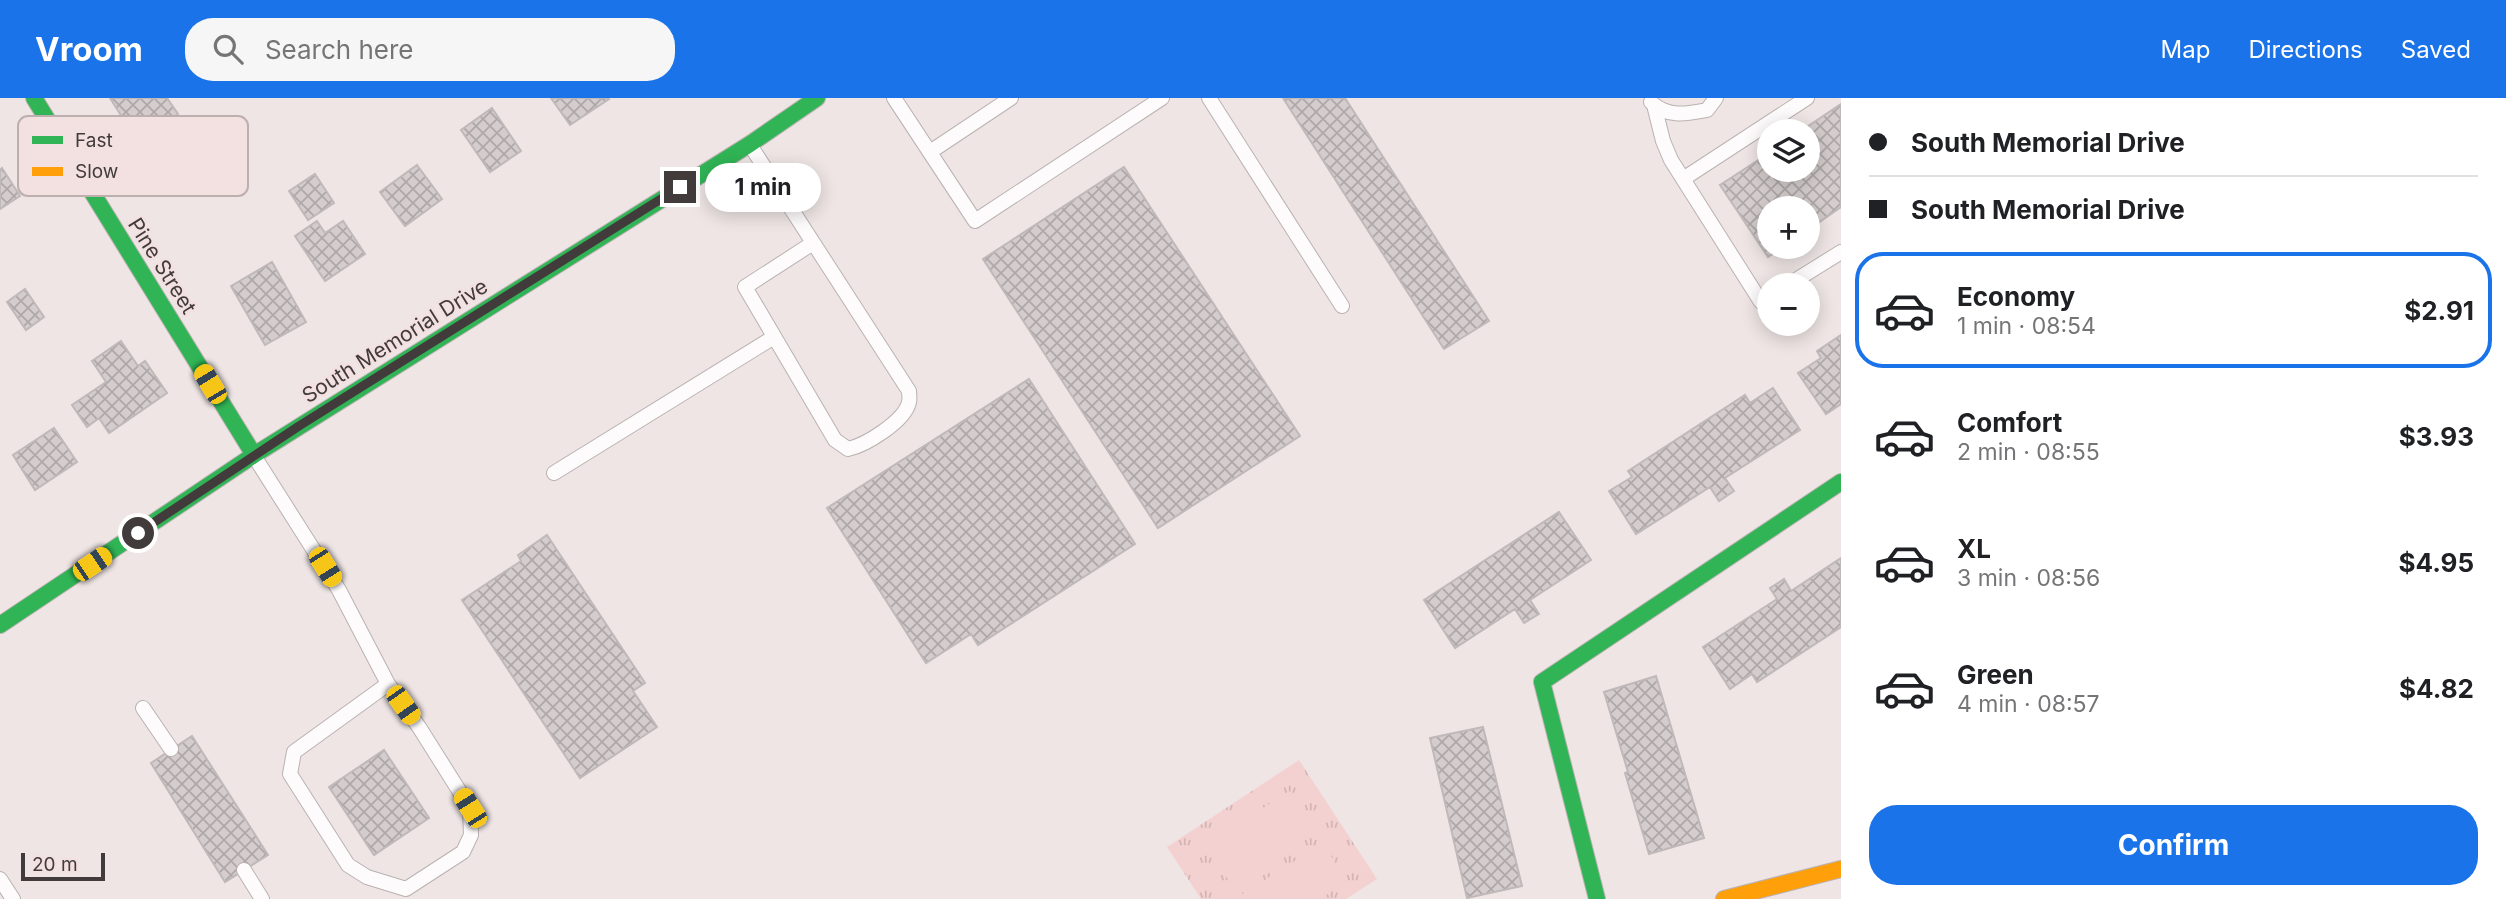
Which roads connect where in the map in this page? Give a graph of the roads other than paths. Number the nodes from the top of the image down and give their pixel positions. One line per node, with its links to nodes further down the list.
1 (34, 98): 10 (street, Pine Street)
2 (817, 98): 11 (street, South Memorial Drive)
3 (894, 98): 12 (lane)
4 (1011, 98): 12 (lane)
5 (1162, 98): 12 (lane)
6 (1209, 98): 19 (lane)
7 (1716, 98): 9 (lane)
8 (1807, 98): 13 (lane)
9 (1651, 102): 13 (lane)
10 (45, 116)
11 (750, 144): 15 (lane); 21 (street, South Memorial Drive)
12 (930, 152)
13 (1683, 178): 18 (lane)
14 (94, 196): 21 (street, Pine Street)
15 (813, 243): 20 (lane); 20 (lane)
16 (1841, 251): 17 (lane)
17 (1807, 273)
18 (1757, 296)
19 (1342, 306)
20 (774, 337): 22 (lane)
21 (254, 455): 24 (street, South Memorial Drive); 25 (lane)
22 (554, 473)
23 (1841, 482): 33 (street)
24 (0, 625)
25 (388, 684): 25 (lane)
26 (143, 708): 27 (lane)
27 (171, 749)
28 (1841, 869): 34 (street)
29 (244, 870): 32 (lane)
30 (0, 879): 31 (lane)
31 (13, 899)
32 (262, 899)
33 (1597, 899)
34 (1724, 899)

